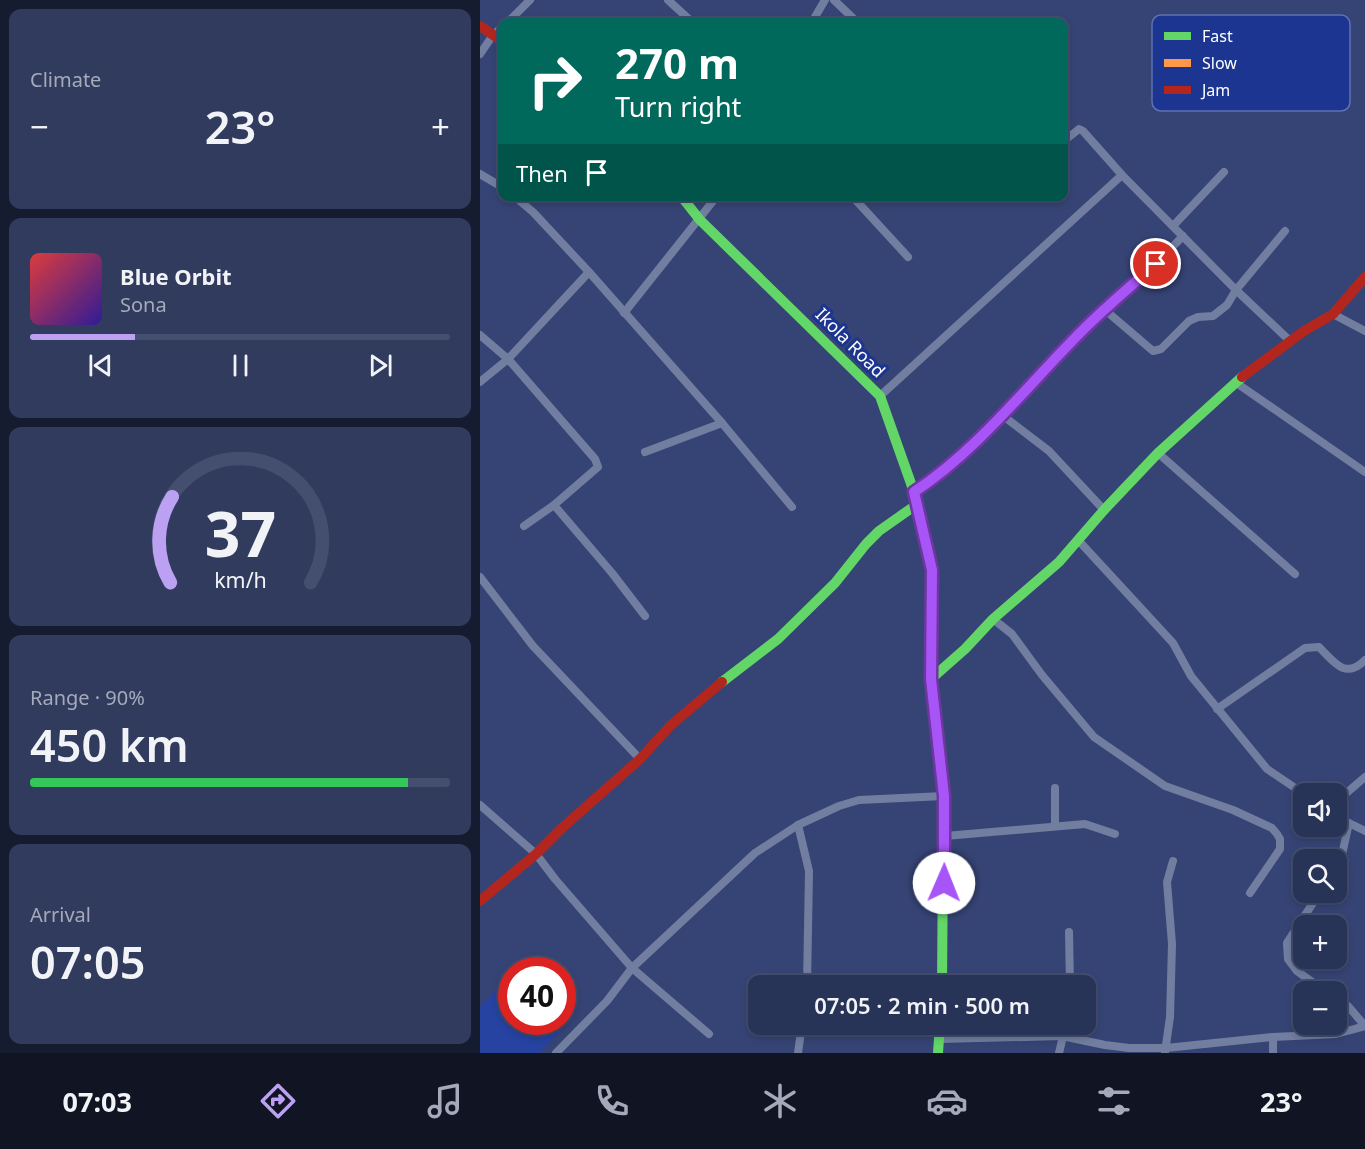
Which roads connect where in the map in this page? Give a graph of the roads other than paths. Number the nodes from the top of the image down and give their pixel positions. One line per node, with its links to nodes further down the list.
1 (530, 0): 5 (street)
2 (668, 0): 6 (street)
3 (825, 0): 7 (street)
4 (834, 0): 8 (street)
5 (512, 18)
6 (688, 18)
7 (814, 18)
8 (853, 18)
9 (480, 26): 11 (street)
10 (498, 31): 11 (street)
11 (493, 35): 12 (street); 13 (street)
12 (498, 38)
13 (480, 54)
14 (1068, 138): 17 (street)
15 (1224, 172): 24 (street)
16 (480, 174): 18 (street)
17 (1122, 175): 24 (street); 40 (street)
18 (498, 185)
19 (520, 201): 28 (street)
20 (685, 201): 23 (street, Ikola Road)
21 (713, 201): 23 (street)
22 (857, 201): 27 (street)
23 (700, 220): 32 (street); 40 (street, Ikola Road)
24 (1173, 225): 26 (street)
25 (1285, 231): 30 (street)
26 (1183, 236): 30 (street); 31 (street)
27 (908, 257)
28 (590, 272): 32 (street); 37 (street)
29 (1365, 277): 33 (street)
30 (1236, 290): 31 (street); 36 (street)
31 (1105, 310): 41 (street)
32 (624, 313): 42 (street)
33 (1333, 314): 34 (street); 36 (street)
34 (1365, 331)
35 (480, 335): 37 (street)
36 (1290, 341): 39 (street)
37 (508, 359): 38 (street); 47 (street)
38 (480, 382)
39 (1235, 382): 44 (street); 45 (street)
40 (880, 396): 46 (street, Ikola Road)
41 (1002, 415): 46 (street); 50 (street)
42 (722, 423): 43 (street); 49 (street)
43 (645, 452)
44 (1158, 453): 50 (street); 53 (street)
45 (1365, 472)
46 (914, 492): 48 (street, Ikola Road)
47 (554, 505): 51 (street); 55 (street)
48 (916, 505): 58 (street, Ikola Road); 60 (street)
49 (792, 507)
50 (1104, 510): 52 (street)
51 (524, 526)
52 (1078, 540): 56 (street); 59 (street)
53 (1295, 574)
54 (480, 577): 60 (street)
55 (645, 616)
56 (993, 620): 58 (street); 76 (street)
57 (1365, 660): 59 (street)
58 (931, 679): 65 (street, Ikola Road)
59 (1217, 709): 62 (street)
60 (640, 759): 74 (street)
61 (1365, 777): 64 (street)
62 (1293, 787)
63 (1055, 788): 69 (street)
64 (1347, 793)
65 (944, 796): 68 (street); 72 (street, Ikola Road)
66 (480, 805): 74 (street)
67 (1349, 823): 70 (street); 73 (street)
68 (798, 825): 80 (street); 81 (street)
69 (1054, 826): 71 (street); 72 (street)
70 (1365, 831)
71 (1115, 834)
72 (945, 836): 82 (street, Ikola Road)
73 (1343, 849)
74 (536, 854): 77 (street); 80 (street)
75 (1173, 861): 93 (street)
76 (1250, 893)
77 (480, 901)
78 (1313, 903): 84 (street)
79 (1069, 932): 83 (street)
80 (632, 968): 87 (street); 94 (street)
81 (807, 975)
82 (942, 975)
83 (1070, 975)
84 (1310, 981)
85 (1347, 1005): 86 (street)
86 (1365, 1026): 91 (street)
87 (709, 1034)
88 (800, 1035): 95 (street)
89 (940, 1035): 92 (street)
90 (1062, 1036): 92 (street); 93 (street); 97 (street)
91 (1273, 1037): 93 (street); 98 (street)
92 (940, 1039): 96 (street)
93 (1166, 1051)
94 (556, 1053)
95 (798, 1053)
96 (938, 1053)
97 (1059, 1053)
98 (1273, 1053)

